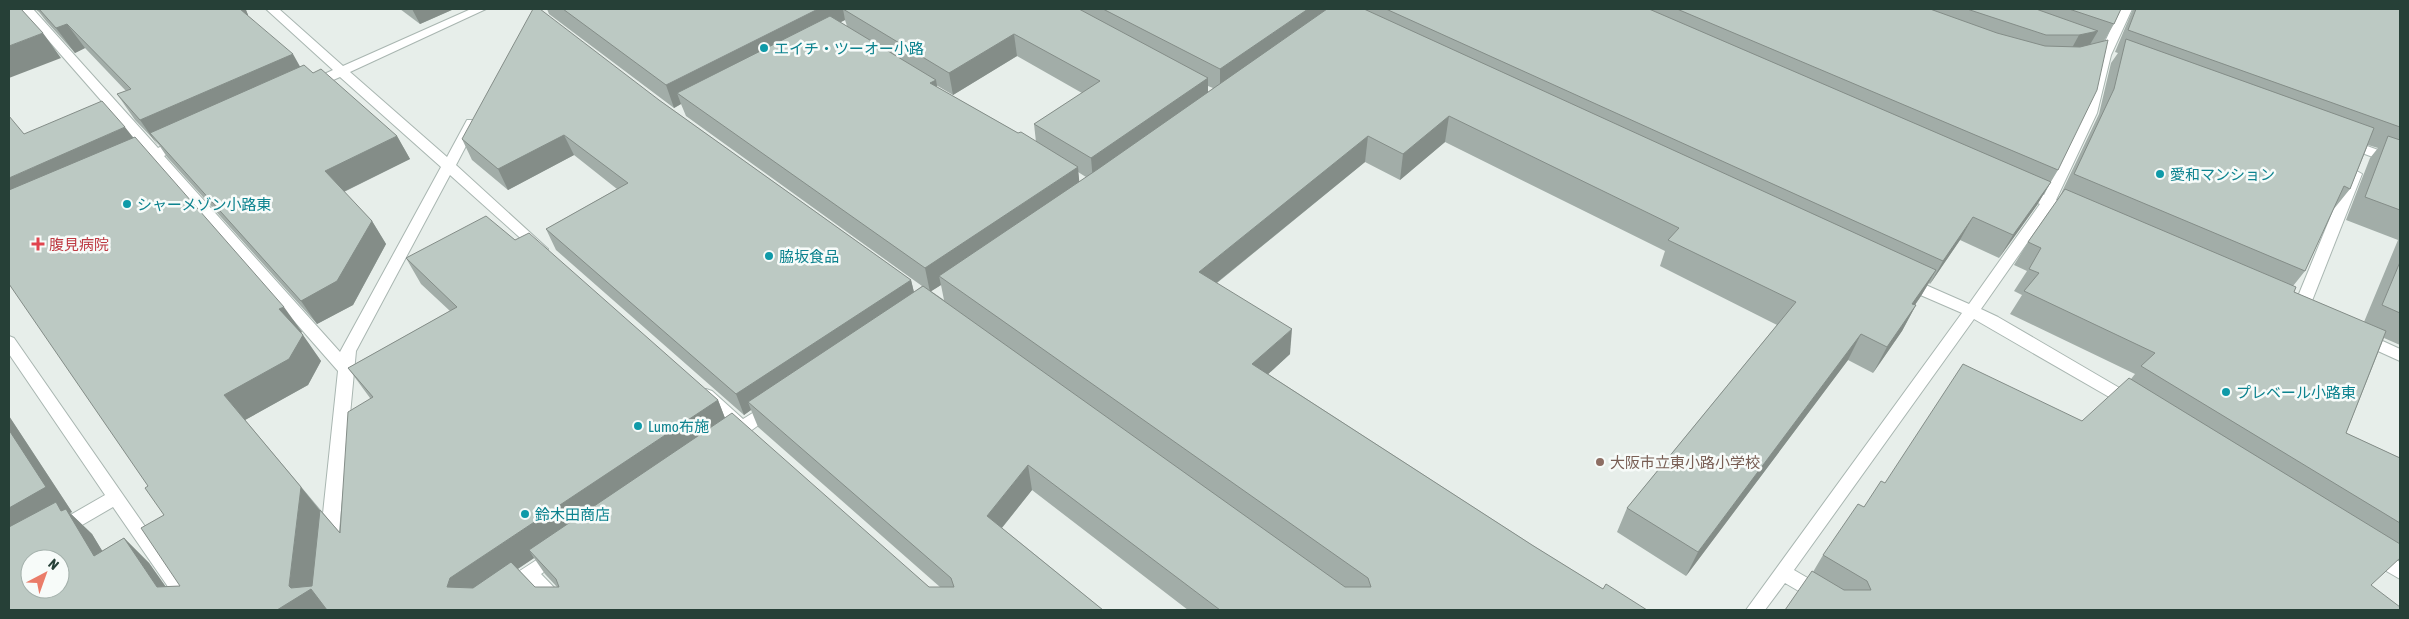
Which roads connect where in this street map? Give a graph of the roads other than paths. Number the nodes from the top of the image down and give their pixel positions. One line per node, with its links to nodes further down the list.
1 (272, 9): 5 (street)
2 (480, 9): 5 (street)
3 (2126, 9): 16 (street)
4 (36, 15): 11 (street)
5 (342, 71): 6 (street); 13 (street)
6 (298, 91)
7 (481, 106): 13 (street)
8 (191, 138): 11 (street)
9 (2337, 139): 10 (street)
10 (2364, 149): 12 (street); 20 (street)
11 (156, 154): 14 (street); 25 (street)
12 (2400, 163)
13 (448, 167): 18 (street); 25 (street)
14 (121, 170)
15 (2012, 186): 16 (street)
16 (2048, 202): 17 (street); 21 (street)
17 (2084, 217)
18 (551, 258)
19 (1895, 277): 21 (street)
20 (2282, 304)
21 (1971, 312): 28 (street); 38 (street)
22 (2346, 331): 24 (street)
23 (9, 342): 32 (street)
24 (2400, 355)
25 (346, 369): 36 (street)
26 (691, 382): 29 (street)
27 (783, 399): 29 (street)
28 (2143, 410)
29 (742, 427): 30 (street); 31 (street)
30 (757, 440)
31 (718, 444)
32 (116, 497): 33 (street); 40 (street)
33 (42, 540)
34 (570, 545): 39 (street)
35 (2359, 545): 37 (street)
36 (327, 557)
37 (2400, 571)
38 (1783, 572): 43 (street); 44 (street)
39 (529, 573): 41 (street); 42 (street)
40 (194, 610)
41 (475, 610)
42 (564, 610)
43 (1754, 610)
44 (1846, 610)

